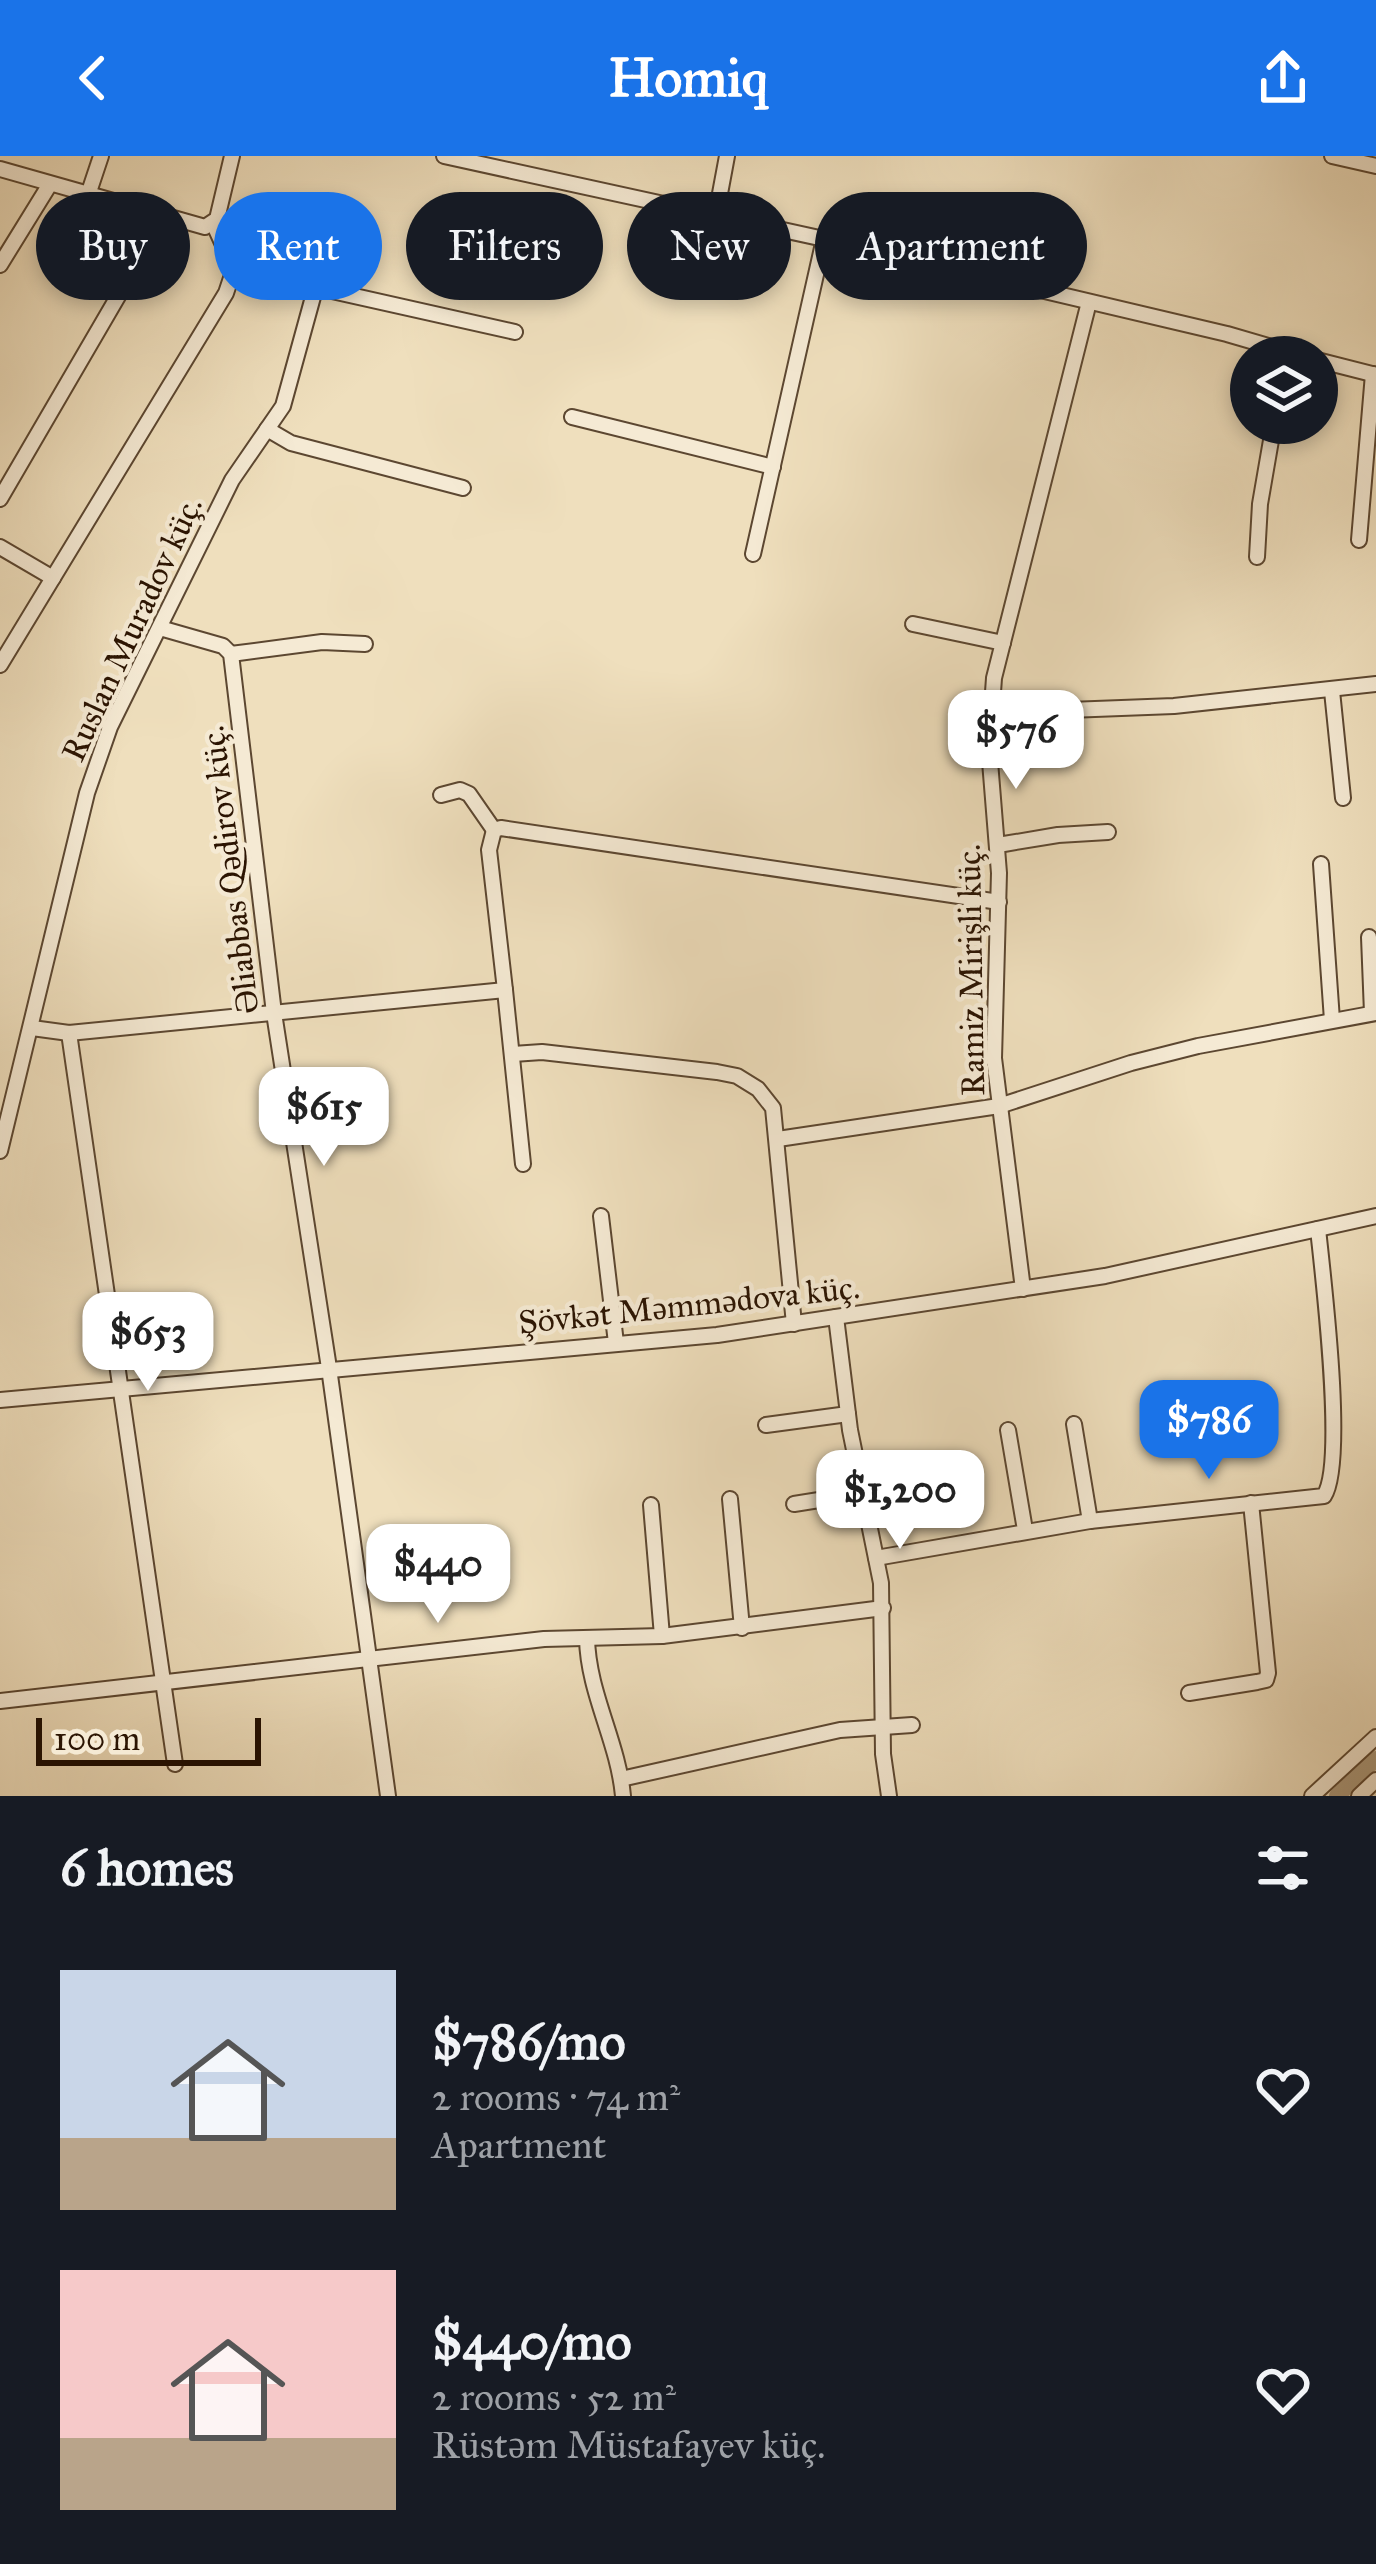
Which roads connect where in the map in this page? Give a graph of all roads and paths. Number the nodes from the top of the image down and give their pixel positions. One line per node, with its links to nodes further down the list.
1 (101, 156): 10 (street)
2 (232, 156): 11 (street)
3 (444, 156): 13 (street)
4 (728, 156): 12 (street)
5 (1332, 156): 6 (street)
6 (1376, 166)
7 (0, 169): 8 (street)
8 (50, 184): 9 (street); 16 (street)
9 (78, 192)
10 (89, 192)
11 (223, 192)
12 (721, 192)
13 (627, 195)
14 (190, 224): 15 (street)
15 (214, 225)
16 (0, 265)
17 (815, 278): 31 (street)
18 (116, 300): 33 (street)
19 (221, 300): 38 (street)
20 (313, 300): 29 (street, Ruslan Muradov küç.)
21 (377, 300): 24 (street)
22 (1081, 300): 23 (street)
23 (1089, 302): 25 (street); 41 (street, Ramiz Mirişli küç.)
24 (515, 332)
25 (1230, 339)
26 (1338, 366): 27 (street)
27 (1374, 375): 34 (street)
28 (572, 417): 31 (street)
29 (267, 429): 32 (street); 40 (street, Ruslan Muradov küç.)
30 (1270, 444): 37 (street)
31 (773, 467): 36 (street)
32 (463, 488)
33 (0, 499)
34 (1359, 540)
35 (0, 548): 38 (street)
36 (753, 554)
37 (1258, 557)
38 (53, 578): 44 (street)
39 (913, 624): 41 (street)
40 (160, 628): 43 (street); 60 (street, Ruslan Muradov küç.)
41 (1003, 643): 47 (street, Ramiz Mirişli küç.)
42 (365, 644): 43 (street)
43 (231, 654): 57 (street, Əliabbas Qədirov küç.)
44 (0, 665)
45 (1376, 684): 46 (street)
46 (1332, 691): 47 (street); 49 (street)
47 (988, 713): 52 (street, Ramiz Mirişli küç.)
48 (441, 795): 50 (street)
49 (1343, 798)
50 (494, 830): 54 (street); 56 (street)
51 (1108, 832): 52 (street)
52 (998, 845): 54 (street, Ramiz Mirişli küç.)
53 (1321, 864): 59 (street)
54 (999, 902): 63 (street, Ramiz Mirişli küç.)
55 (1369, 937): 58 (street)
56 (505, 990): 57 (street); 62 (street)
57 (274, 1013): 61 (street); 74 (street, Əliabbas Qədirov küç.)
58 (1374, 1013): 59 (street)
59 (1333, 1020): 63 (street)
60 (32, 1028): 61 (street); 65 (street, Ruslan Muradov küç.)
61 (69, 1033): 75 (street)
62 (513, 1054): 64 (street); 66 (street)
63 (999, 1106): 64 (street); 70 (street, Ramiz Mirişli küç.)
64 (778, 1139): 72 (street)
65 (0, 1151)
66 (523, 1164)
67 (601, 1216): 73 (street)
68 (1376, 1216): 69 (street, Şövkət Məmmədova küç.)
69 (1318, 1229): 70 (street, Şövkət Məmmədova küç.); 83 (street)
70 (1023, 1289): 71 (street, Şövkət Məmmədova küç.)
71 (836, 1318): 72 (street, Şövkət Məmmədova küç.); 77 (street)
72 (794, 1324): 73 (street, Şövkət Məmmədova küç.)
73 (616, 1343): 74 (street, Şövkət Məmmədova küç.)
74 (329, 1368): 75 (street, Şövkət Məmmədova küç.); 93 (street, Əliabbas Qədirov küç.)
75 (122, 1387): 76 (street, Şövkət Məmmədova küç.); 94 (street)
76 (0, 1400)
77 (848, 1414): 79 (street); 81 (street)
78 (1074, 1424): 86 (street)
79 (766, 1425)
80 (1008, 1430): 87 (street)
81 (863, 1493): 84 (street); 88 (street)
82 (730, 1498): 90 (street)
83 (1251, 1503): 86 (street); 95 (street)
84 (794, 1504)
85 (651, 1505): 91 (street)
86 (1090, 1521): 87 (street)
87 (1025, 1530): 88 (street)
88 (876, 1558): 89 (street)
89 (883, 1608): 90 (street); 98 (street)
90 (742, 1628): 91 (street)
91 (662, 1636): 92 (street)
92 (587, 1638): 93 (street); 101 (street)
93 (367, 1659): 94 (street); 103 (street, Əliabbas Qədirov küç.)
94 (164, 1682): 96 (street); 100 (street)
95 (1190, 1693)
96 (0, 1701)
97 (912, 1725): 98 (street)
98 (882, 1726): 101 (street); 105 (street)
99 (1376, 1737): 106 (street)
100 (175, 1764)
101 (621, 1779): 104 (street)
102 (1376, 1780): 107 (street)
103 (388, 1796)
104 (623, 1796)
105 (890, 1796)
106 (1312, 1796)
107 (1359, 1796)

